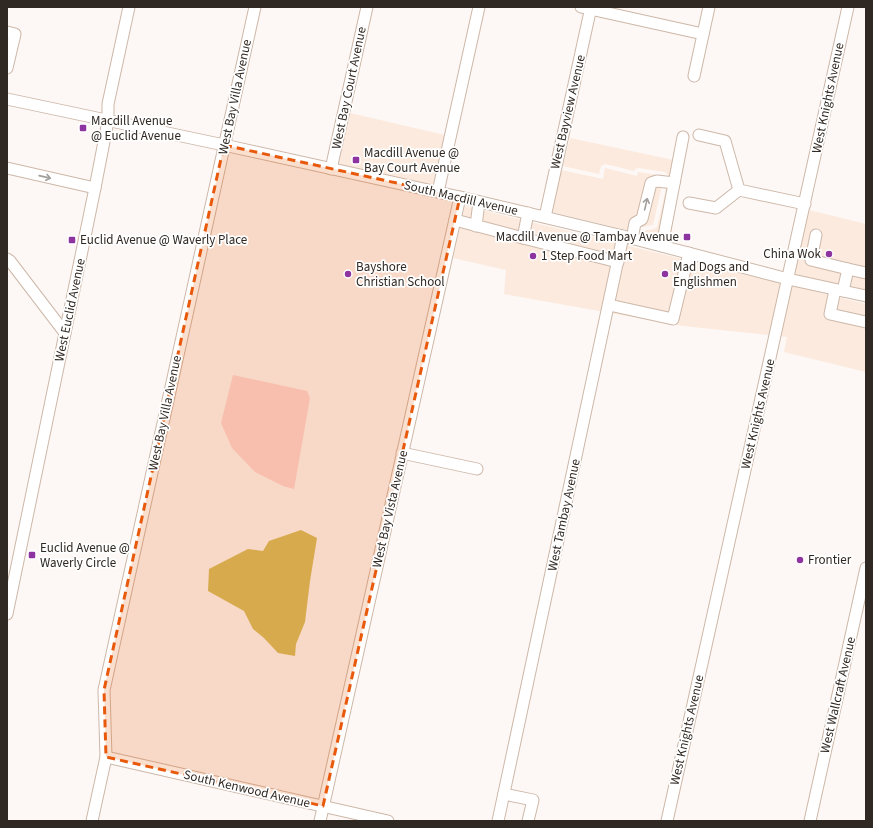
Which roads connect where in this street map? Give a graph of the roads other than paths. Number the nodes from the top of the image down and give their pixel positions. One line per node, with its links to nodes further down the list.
1 (129, 7): 13 (street, West Euclid Avenue)
2 (255, 7): 16 (street, West Bay Villa Avenue)
3 (367, 7): 18 (street, West Bay Court Avenue)
4 (479, 7): 22 (street)
5 (709, 7): 9 (street)
6 (848, 7): 26 (street, West Knights Avenue)
7 (588, 8): 9 (street); 28 (street, West Bayview Avenue)
8 (7, 32): 10 (street)
9 (703, 34): 11 (street)
10 (7, 68)
11 (694, 76)
12 (7, 99): 13 (street, South Macdill Avenue)
13 (108, 121): 16 (street, South Macdill Avenue); 20 (street, West Euclid Avenue)
14 (699, 135): 21 (street)
15 (683, 136): 19 (street)
16 (224, 145): 18 (street, South Macdill Avenue); 50 (street, West Bay Villa Avenue)
17 (7, 168): 20 (street, one-way to 20)
18 (332, 169): 22 (street, South Macdill Avenue)
19 (674, 184): 33 (street, West Tambay Avenue, one-way to 19); 34 (street)
20 (95, 188): 45 (street, West Euclid Avenue)
21 (739, 190): 25 (street); 26 (street)
22 (438, 192): 23 (street, South Macdill Avenue)
23 (460, 197): 24 (street, South Macdill Avenue); 29 (street, West Bay Vista Avenue)
24 (479, 202): 27 (street, South Macdill Avenue); 30 (street)
25 (689, 203)
26 (805, 204): 40 (street, West Knights Avenue)
27 (528, 213): 28 (street, South Macdill Avenue); 32 (street)
28 (544, 217): 33 (street, South Macdill Avenue)
29 (454, 220): 30 (street); 46 (street, West Bay Vista Avenue)
30 (476, 226): 32 (street)
31 (816, 235): 38 (street)
32 (523, 238): 37 (street)
33 (628, 238): 34 (street, South Macdill Avenue); 37 (street, West Tambay Avenue)
34 (662, 246): 35 (street, South Macdill Avenue)
35 (689, 253): 40 (street, South Macdill Avenue); 43 (street)
36 (7, 259): 45 (street)
37 (618, 262): 43 (street, West Tambay Avenue)
38 (848, 269): 39 (street); 41 (street)
39 (866, 273)
40 (788, 279): 41 (street, South Macdill Avenue); 58 (street, West Knights Avenue)
41 (839, 290): 42 (street, South Macdill Avenue); 44 (street)
42 (866, 296)
43 (609, 304): 51 (street, West Tambay Avenue)
44 (866, 322)
45 (65, 333): 49 (street, West Euclid Avenue)
46 (402, 453): 47 (street); 52 (street, West Bay Vista Avenue)
47 (477, 469)
48 (866, 568): 59 (street, West Wallcraft Avenue)
49 (7, 614)
50 (106, 756): 52 (street, South Kenwood Avenue); 53 (street, West Bay Villa Avenue)
51 (504, 794): 56 (street, West Tambay Avenue); 57 (street)
52 (323, 806): 54 (street, West Bay Vista Avenue); 55 (street, South Kenwood Avenue)
53 (92, 821)
54 (320, 821)
55 (388, 821)
56 (498, 821)
57 (528, 821)
58 (667, 821)
59 (810, 821)

